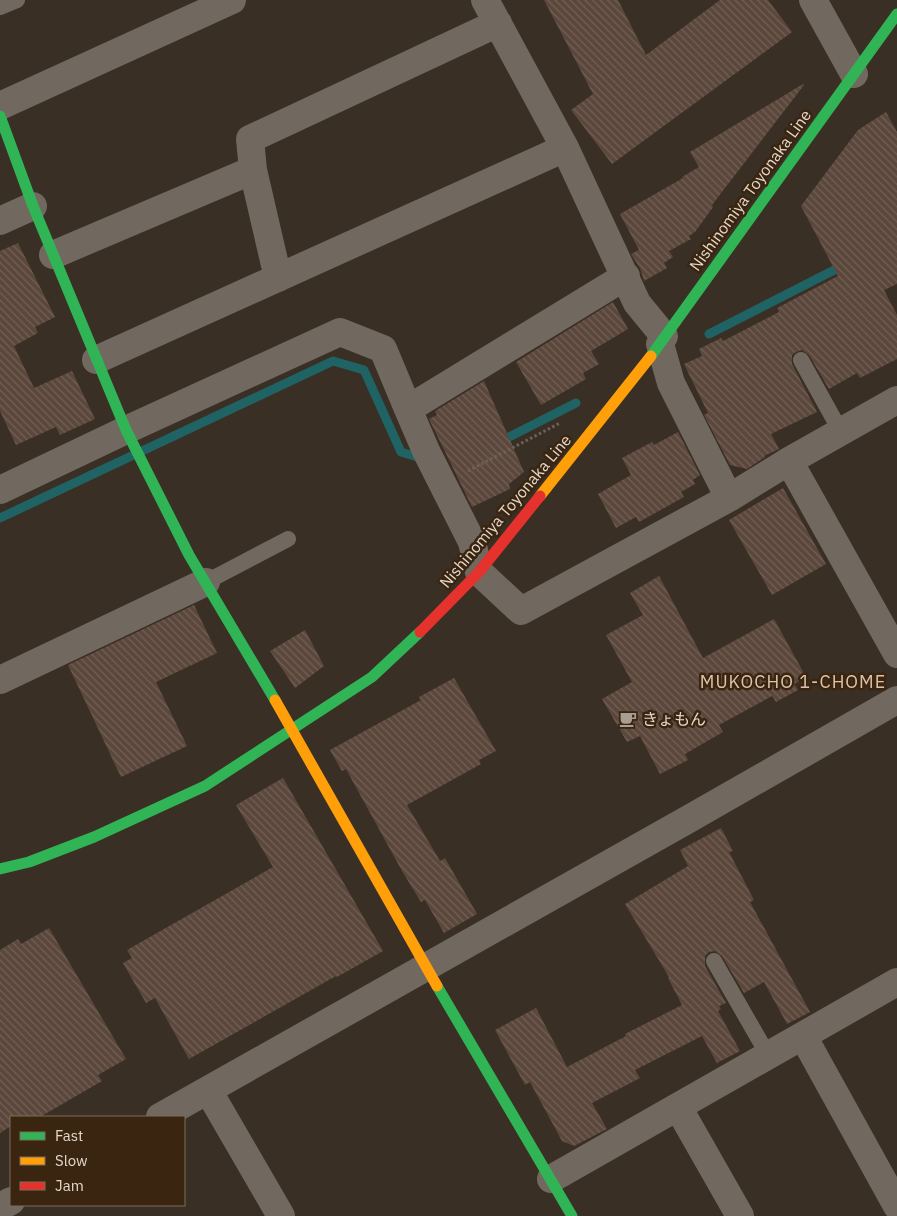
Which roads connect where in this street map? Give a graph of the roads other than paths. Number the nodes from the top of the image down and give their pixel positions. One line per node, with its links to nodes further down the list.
1 (17, 0): 4 (lane)
2 (232, 0): 8 (street)
3 (813, 0): 7 (street)
4 (0, 7)
5 (492, 12): 10 (street); 11 (street)
6 (896, 16): 7 (street, Nishinomiya Toyonaka Line)
7 (854, 74): 17 (street, Nishinomiya Toyonaka Line)
8 (0, 106)
9 (0, 116): 12 (street)
10 (565, 148): 15 (street); 16 (street)
11 (253, 170): 14 (street); 16 (street)
12 (33, 206): 13 (street); 14 (street)
13 (0, 221)
14 (53, 255): 18 (street)
15 (626, 276): 17 (street); 21 (street)
16 (278, 278): 18 (street)
17 (662, 340): 26 (street); 28 (street, Nishinomiya Toyonaka Line)
18 (96, 360): 22 (street)
19 (801, 360): 23 (lane)
20 (897, 400): 23 (street)
21 (408, 409): 22 (street); 28 (street)
22 (126, 430): 25 (street); 29 (street)
23 (840, 432): 24 (street)
24 (789, 461): 26 (street); 30 (street)
25 (0, 490)
26 (729, 498): 28 (street)
27 (288, 539): 29 (lane)
28 (479, 572): 33 (street, Nishinomiya Toyonaka Line)
29 (206, 582): 31 (street); 33 (street)
30 (897, 654)
31 (0, 680)
32 (897, 700): 36 (street)
33 (293, 729): 34 (street, Nishinomiya Toyonaka Line); 36 (street)
34 (0, 869)
35 (714, 961): 39 (lane)
36 (426, 967): 40 (street); 43 (street)
37 (897, 982): 38 (street)
38 (803, 1036): 39 (street); 44 (street)
39 (768, 1056): 41 (street)
40 (208, 1090): 42 (street); 45 (street)
41 (678, 1107): 43 (street); 47 (street)
42 (162, 1116)
43 (551, 1179): 46 (street)
44 (897, 1206)
45 (281, 1216)
46 (572, 1216)
47 (740, 1216)

